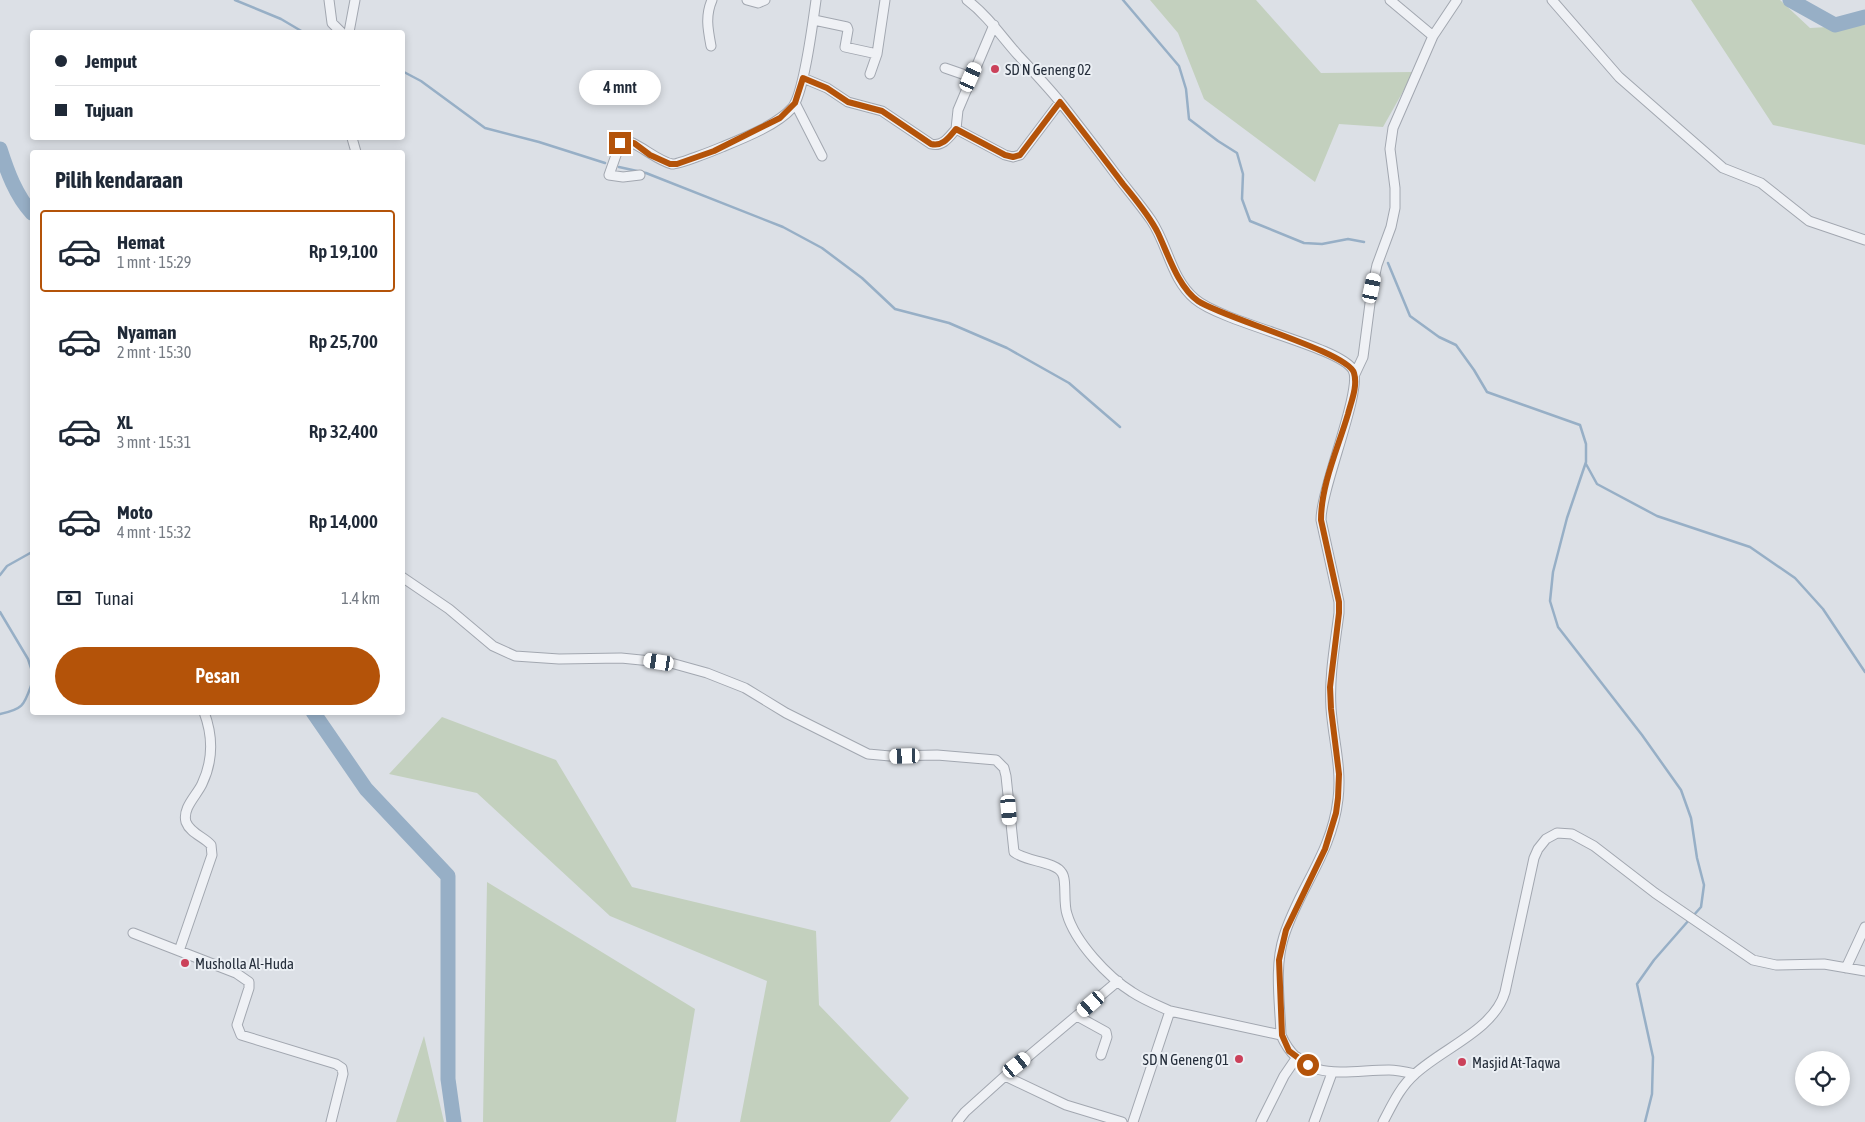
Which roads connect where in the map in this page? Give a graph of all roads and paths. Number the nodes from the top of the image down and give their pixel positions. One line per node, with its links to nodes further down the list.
1 (329, 0): 14 (street)
2 (355, 0): 15 (street)
3 (712, 0): 17 (street)
4 (747, 0): 5 (street)
5 (765, 0)
6 (816, 0): 12 (street)
7 (885, 0): 18 (street)
8 (967, 0): 13 (street)
9 (1390, 0): 16 (street)
10 (1457, 0): 16 (street)
11 (1552, 0): 28 (street)
12 (814, 20): 18 (street); 22 (street)
13 (994, 25): 21 (street); 23 (street)
14 (339, 30)
15 (349, 30)
16 (1433, 36): 29 (street)
17 (711, 46)
18 (877, 54): 20 (street)
19 (945, 68): 21 (street)
20 (870, 74)
21 (971, 77): 25 (street)
22 (803, 78): 24 (street); 25 (street)
23 (1060, 102): 25 (street); 29 (street)
24 (795, 103): 26 (street); 27 (street)
25 (956, 129)
26 (822, 156)
27 (640, 175)
28 (1865, 240)
29 (1354, 374): 40 (street)
30 (405, 579): 37 (street)
31 (205, 715): 34 (street)
32 (1865, 929): 35 (street)
33 (132, 933): 34 (street)
34 (179, 951): 46 (street)
35 (1846, 968): 36 (street); 44 (street)
36 (1865, 972)
37 (1118, 981): 38 (street); 39 (street)
38 (1170, 1011): 40 (street); 49 (street)
39 (1077, 1016): 41 (street); 45 (street)
40 (1282, 1035): 42 (street)
41 (1101, 1055)
42 (1296, 1056): 43 (street); 50 (street)
43 (1332, 1073): 44 (street); 51 (street)
44 (1415, 1074): 52 (street)
45 (1004, 1076): 47 (street); 48 (street)
46 (331, 1122)
47 (957, 1122)
48 (1122, 1122)
49 (1133, 1122)
50 (1261, 1122)
51 (1314, 1122)
52 (1383, 1122)

